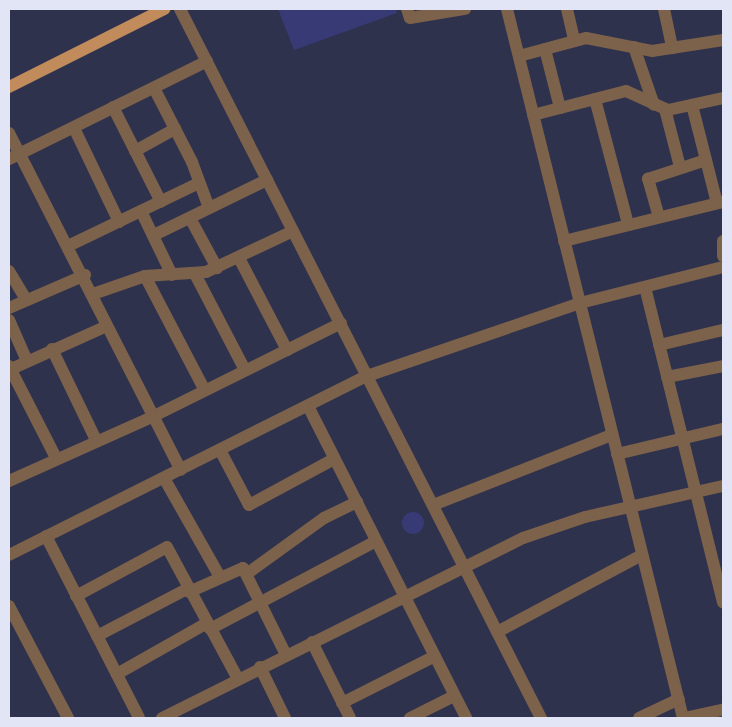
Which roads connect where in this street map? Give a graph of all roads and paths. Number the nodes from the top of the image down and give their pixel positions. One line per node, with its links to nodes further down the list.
1 (164, 9): 15 (main road)
2 (180, 9): 14 (street)
3 (407, 9): 4 (street)
4 (465, 9)
5 (507, 9): 13 (street)
6 (567, 9): 8 (street)
7 (664, 9): 11 (street)
8 (574, 40): 10 (street); 12 (street)
9 (723, 40): 11 (street)
10 (634, 47): 11 (street); 21 (street)
11 (672, 48)
12 (545, 49): 13 (street); 22 (street)
13 (518, 56): 23 (street)
14 (207, 61): 16 (street); 31 (street)
15 (9, 87)
16 (154, 88): 20 (street); 24 (street)
17 (723, 98): 19 (street)
18 (594, 99): 21 (street); 22 (street); 40 (street)
19 (692, 105): 21 (street); 29 (street)
20 (113, 107): 25 (street); 27 (street)
21 (660, 107): 30 (street)
22 (560, 108): 23 (street)
23 (533, 115): 43 (street)
24 (175, 129): 27 (street); 32 (street)
25 (75, 130): 28 (street); 39 (street)
26 (9, 132): 28 (street)
27 (135, 151): 33 (street)
28 (14, 157): 45 (street)
29 (706, 160): 30 (street); 34 (street)
30 (680, 167): 37 (street)
31 (267, 180): 35 (street); 41 (street)
32 (200, 183): 33 (street); 35 (street)
33 (161, 202): 36 (street)
34 (720, 202): 37 (street)
35 (209, 208): 38 (street)
36 (141, 211): 39 (street); 42 (street)
37 (658, 217): 40 (street)
38 (190, 218): 42 (street); 49 (street)
39 (119, 222): 45 (street)
40 (628, 224): 43 (street)
41 (293, 232): 47 (street); 61 (street)
42 (154, 235): 53 (street)
43 (564, 241): 58 (street)
44 (723, 241): 46 (street)
45 (68, 246): 52 (street)
46 (723, 256)
47 (239, 258): 49 (street); 66 (street)
48 (723, 267): 55 (street)
49 (217, 268): 51 (street)
50 (9, 272): 57 (street)
51 (195, 274): 53 (street); 70 (street)
52 (85, 275): 56 (street); 57 (street)
53 (172, 275): 54 (street)
54 (145, 276): 56 (street); 73 (street)
55 (646, 287): 58 (street); 64 (street)
56 (93, 294): 62 (street)
57 (26, 299): 59 (street)
58 (580, 303): 71 (street); 77 (street)
59 (9, 308)
60 (9, 320): 67 (street)
61 (341, 323): 66 (street); 71 (street)
62 (107, 326): 65 (street); 75 (street)
63 (723, 330): 64 (street)
64 (659, 345): 72 (street)
65 (52, 349): 67 (street); 79 (street)
66 (287, 350): 70 (street)
67 (26, 361): 69 (street)
68 (723, 366): 72 (street)
69 (9, 368): 82 (street)
70 (245, 370): 73 (street)
71 (367, 376): 74 (street); 90 (street)
72 (667, 376): 78 (street)
73 (204, 389): 75 (street)
74 (308, 406): 80 (street); 83 (street)
75 (152, 417): 79 (street); 84 (street)
76 (723, 429): 78 (street)
77 (612, 435): 81 (street); 90 (street)
78 (685, 439): 81 (street); 88 (street)
79 (96, 440): 82 (street)
80 (220, 450): 83 (street); 84 (street)
81 (617, 454): 91 (street)
82 (56, 458): 85 (street)
83 (334, 459): 89 (street)
84 (180, 470): 86 (street)
85 (10, 478)
86 (164, 478): 92 (street); 99 (street)
87 (723, 486): 88 (street)
88 (696, 492): 91 (street); 96 (street)
89 (357, 502): 93 (street); 98 (street)
90 (433, 505): 97 (street)
91 (630, 508): 95 (street); 97 (street)
92 (46, 536): 94 (street); 101 (street)
93 (376, 541): 102 (street); 103 (street)
94 (9, 555)
95 (642, 555): 108 (street); 117 (street)
96 (719, 561): 104 (street)
97 (464, 565): 102 (street); 108 (street)
98 (248, 573): 99 (street); 103 (street)
99 (220, 577): 100 (street)
100 (188, 590): 101 (street); 106 (street); 109 (street)
101 (76, 596): 109 (street)
102 (407, 597): 110 (street); 112 (street)
103 (260, 601): 106 (street); 111 (street)
104 (723, 603)
105 (9, 606): 107 (street)
106 (208, 626): 114 (street); 115 (street)
107 (14, 631): 120 (street)
108 (497, 632): 127 (street)
109 (97, 636): 114 (street)
110 (312, 642): 111 (street); 118 (street)
111 (286, 655): 113 (street)
112 (435, 656): 116 (street); 118 (street)
113 (260, 667): 115 (street); 123 (street)
114 (117, 674): 121 (street)
115 (238, 679): 122 (street)
116 (454, 696): 125 (street); 126 (street)
117 (679, 699): 128 (street); 129 (street)
118 (342, 703): 124 (street)
119 (723, 710): 129 (street)
120 (68, 718)
121 (139, 718)
122 (162, 718)
123 (285, 718)
124 (350, 718)
125 (410, 718)
126 (466, 718)
127 (542, 718)
128 (639, 718)
129 (683, 718)

